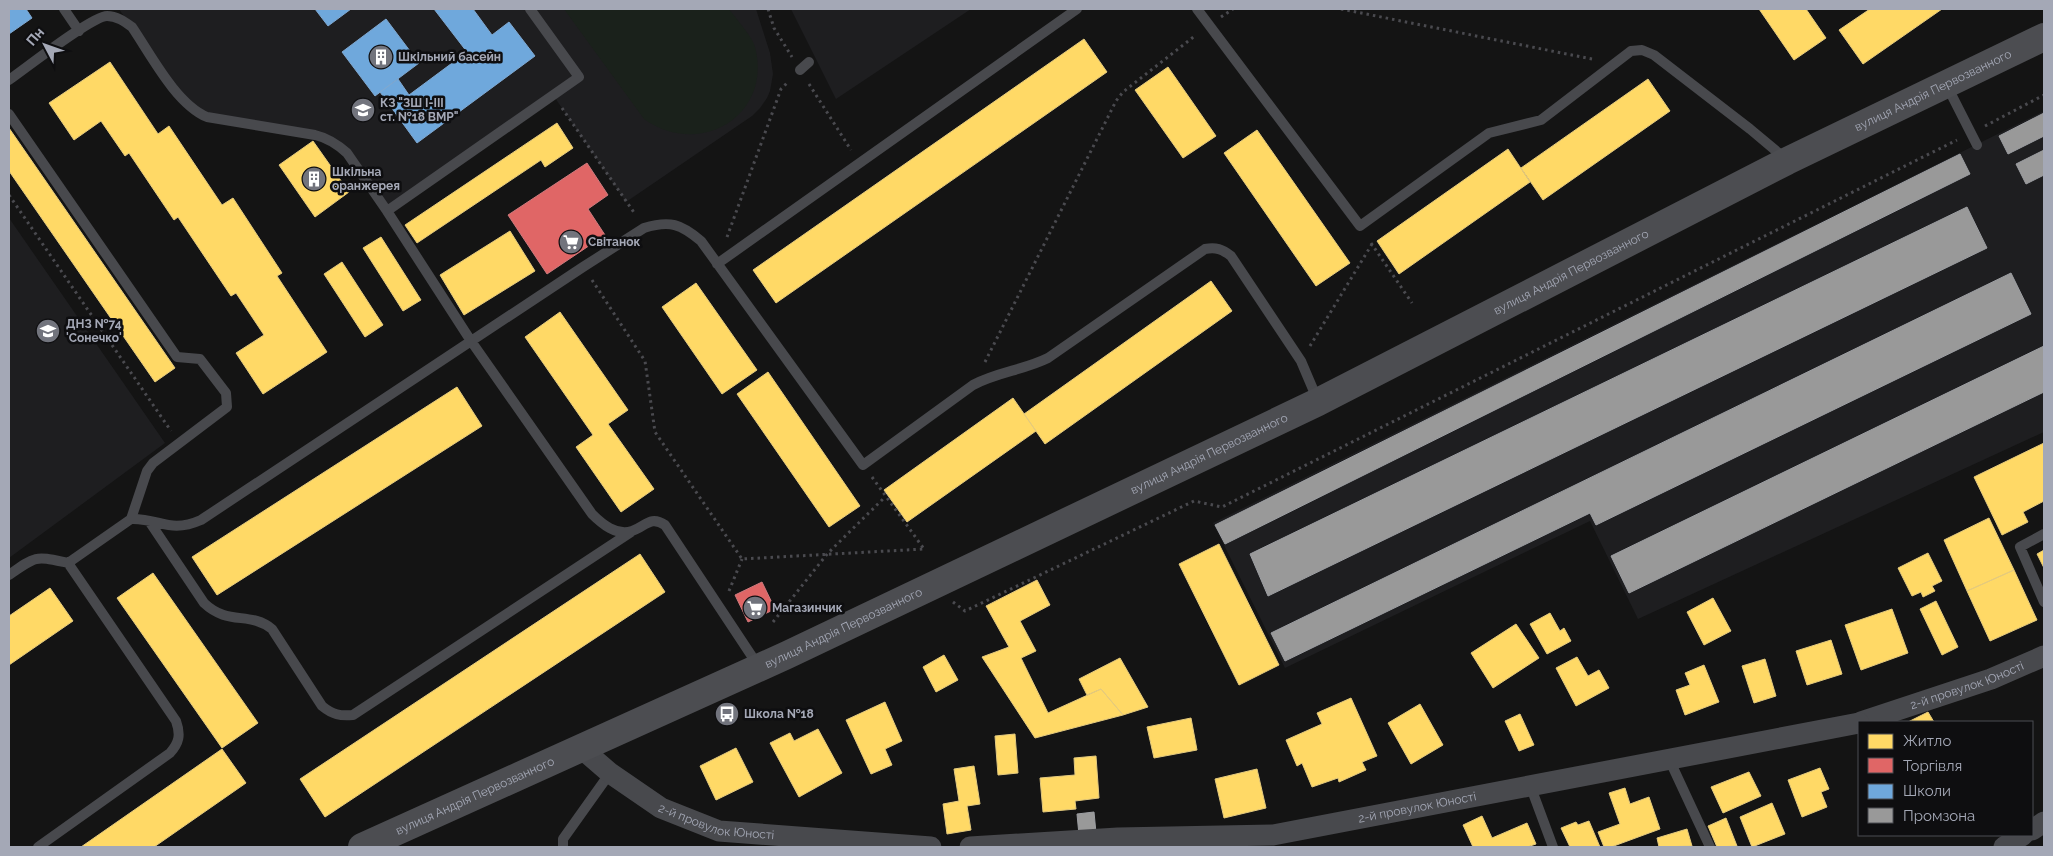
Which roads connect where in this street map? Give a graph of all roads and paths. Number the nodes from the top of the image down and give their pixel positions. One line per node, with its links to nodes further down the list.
1 (64, 9): 8 (lane)
2 (530, 9): 15 (lane)
3 (768, 9): 12 (path)
4 (1077, 9): 21 (lane)
5 (1197, 9): 7 (lane)
6 (1341, 9): 11 (path)
7 (1209, 25): 24 (lane); 32 (path)
8 (79, 31): 13 (lane); 23 (lane)
9 (2044, 37): 14 (street, вулиця Андрія Первозванного)
10 (810, 62): 12 (lane)
11 (1615, 64): 20 (lane); 24 (lane)
12 (800, 70): 21 (path); 27 (path)
13 (9, 80)
14 (1946, 83): 18 (lane); 20 (street, вулиця Андрія Первозванного)
15 (554, 95): 23 (lane); 25 (path)
16 (2044, 95): 18 (path)
17 (9, 114): 34 (lane)
18 (1971, 133): 19 (lane); 45 (path)
19 (1977, 145)
20 (1787, 161): 33 (street, вулиця Андрія Первозванного)
21 (859, 163): 27 (lane)
22 (9, 195): 34 (path)
23 (387, 211): 30 (lane)
24 (1360, 226): 26 (path)
25 (644, 228): 27 (lane); 28 (lane)
26 (1372, 244): 29 (path); 31 (path)
27 (717, 264): 35 (lane)
28 (583, 267): 30 (lane); 42 (path)
29 (1412, 303)
30 (471, 341): 38 (lane); 39 (lane)
31 (1301, 361): 32 (lane); 33 (lane)
32 (973, 385): 35 (lane)
33 (1318, 402): 50 (street, вулиця Андрія Первозванного)
34 (180, 444): 37 (lane)
35 (863, 465): 36 (path)
36 (885, 497): 41 (path); 41 (path)
37 (131, 519): 38 (lane); 43 (lane)
38 (149, 521): 39 (lane)
39 (631, 532): 47 (lane)
40 (2044, 534): 46 (lane)
41 (828, 553): 42 (path); 48 (path)
42 (742, 559): 47 (path)
43 (68, 563): 44 (lane); 61 (lane)
44 (9, 575)
45 (952, 602)
46 (2044, 602)
47 (722, 609): 50 (lane)
48 (773, 622)
49 (2044, 656): 51 (street, 2-й провулок Юності)
50 (759, 667): 53 (street, вулиця Андрія Первозванного)
51 (1863, 721)
52 (1858, 722): 54 (street, 2-й провулок Юності)
53 (582, 748): 55 (street, 2-й провулок Юності); 62 (street, вулиця Андрія Первозванного)
54 (1669, 759): 56 (street, 2-й провулок Юності); 67 (lane)
55 (610, 773): 63 (lane); 64 (street, 2-й провулок Юності)
56 (1530, 786): 60 (street, 2-й провулок Юності); 66 (lane)
57 (2044, 822): 58 (street)
58 (2033, 829)
59 (2021, 836): 68 (street)
60 (1119, 843): 65 (street, 2-й провулок Юності)
61 (38, 847)
62 (362, 847)
63 (563, 847)
64 (931, 847)
65 (970, 847)
66 (1553, 847)
67 (1710, 847)
68 (2004, 847)

